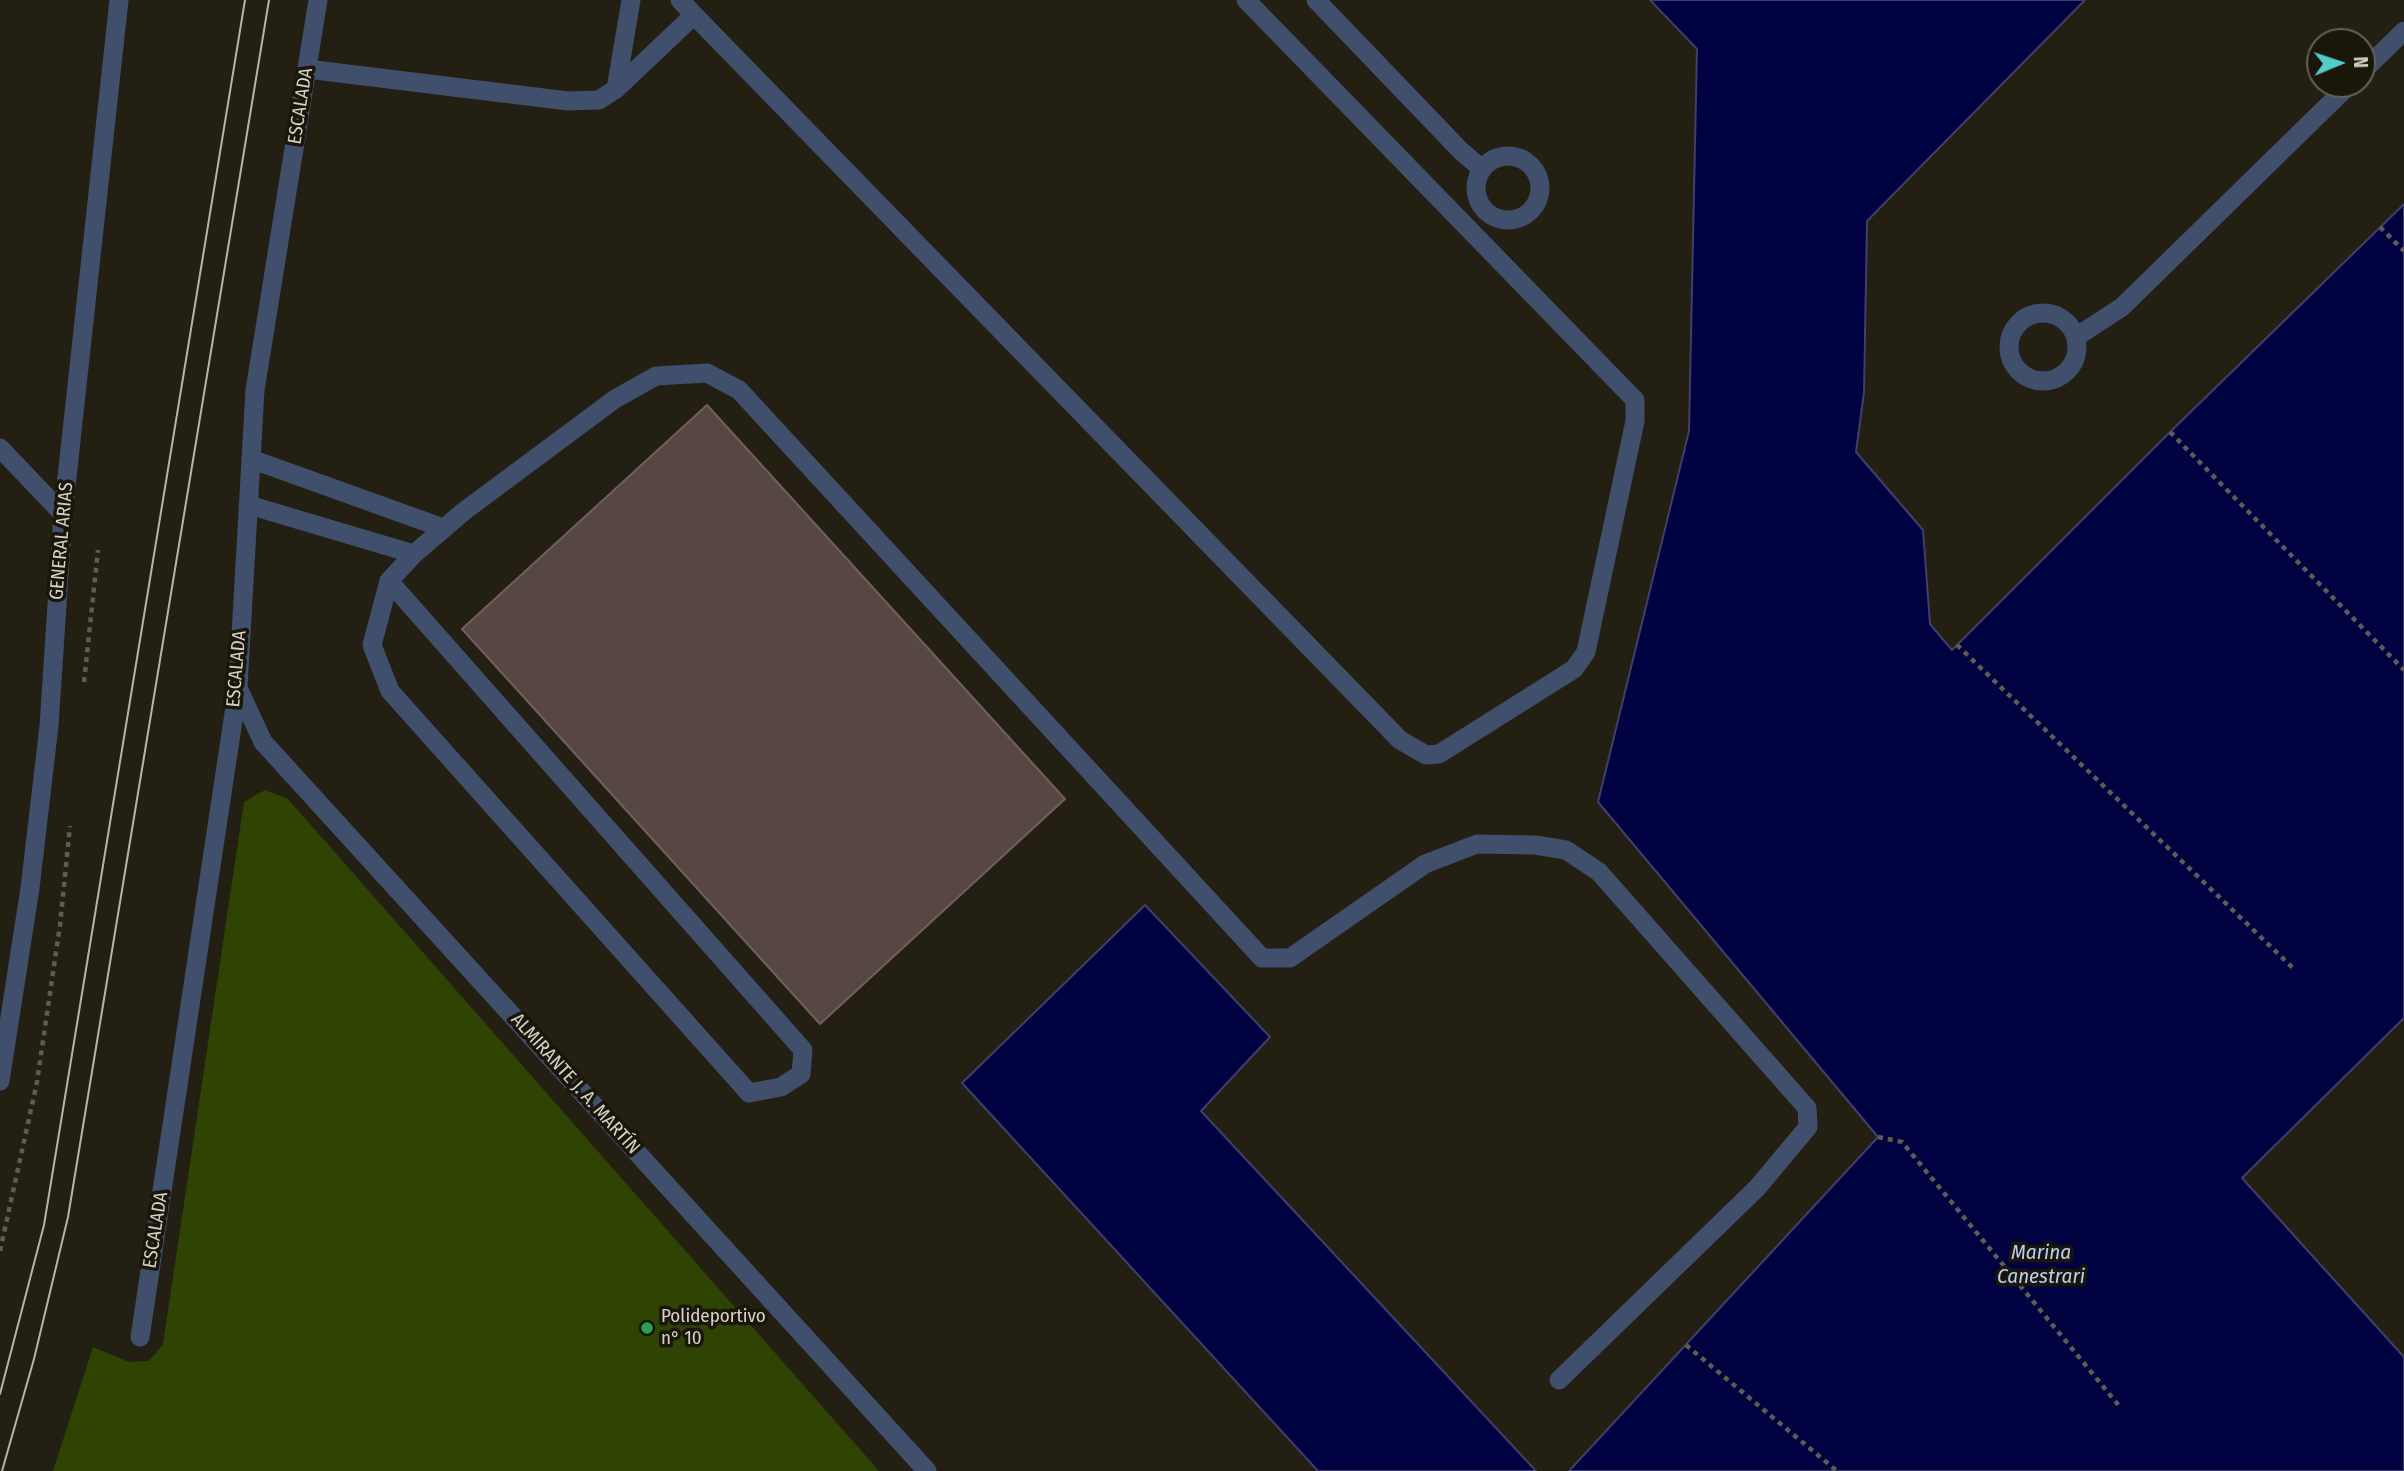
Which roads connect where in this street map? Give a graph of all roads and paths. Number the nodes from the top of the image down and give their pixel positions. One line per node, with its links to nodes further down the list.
1 (119, 0): 20 (street, GENERAL ARIAS)
2 (318, 0): 9 (street, ESCALADA)
3 (631, 0): 10 (street)
4 (1246, 0): 6 (street)
5 (1316, 0): 12 (street)
6 (687, 7): 10 (street)
7 (2404, 31): 8 (street)
8 (2376, 58)
9 (307, 69): 10 (street); 18 (street, ESCALADA)
10 (617, 89)
11 (2336, 98): 15 (street)
12 (1482, 169)
13 (2380, 227): 14 (path)
14 (2404, 251)
15 (2076, 337)
16 (2170, 432): 25 (path)
17 (0, 448): 20 (street)
18 (251, 459): 19 (street, ESCALADA); 21 (street)
19 (248, 505): 22 (street); 26 (street, ESCALADA)
20 (63, 514): 28 (street, GENERAL ARIAS)
21 (443, 528): 22 (street); 32 (street)
22 (414, 554): 23 (street)
23 (389, 581): 23 (street)
24 (1957, 645): 27 (path)
25 (2404, 670)
26 (238, 687): 30 (street, ESCALADA); 34 (street, ALMIRANTE J. A. MARTÍN)
27 (2294, 969)
28 (0, 1081)
29 (1878, 1137): 33 (path)
30 (140, 1337)
31 (1686, 1345): 35 (path)
32 (1559, 1380)
33 (2120, 1407)
34 (927, 1471)
35 (1837, 1471)

